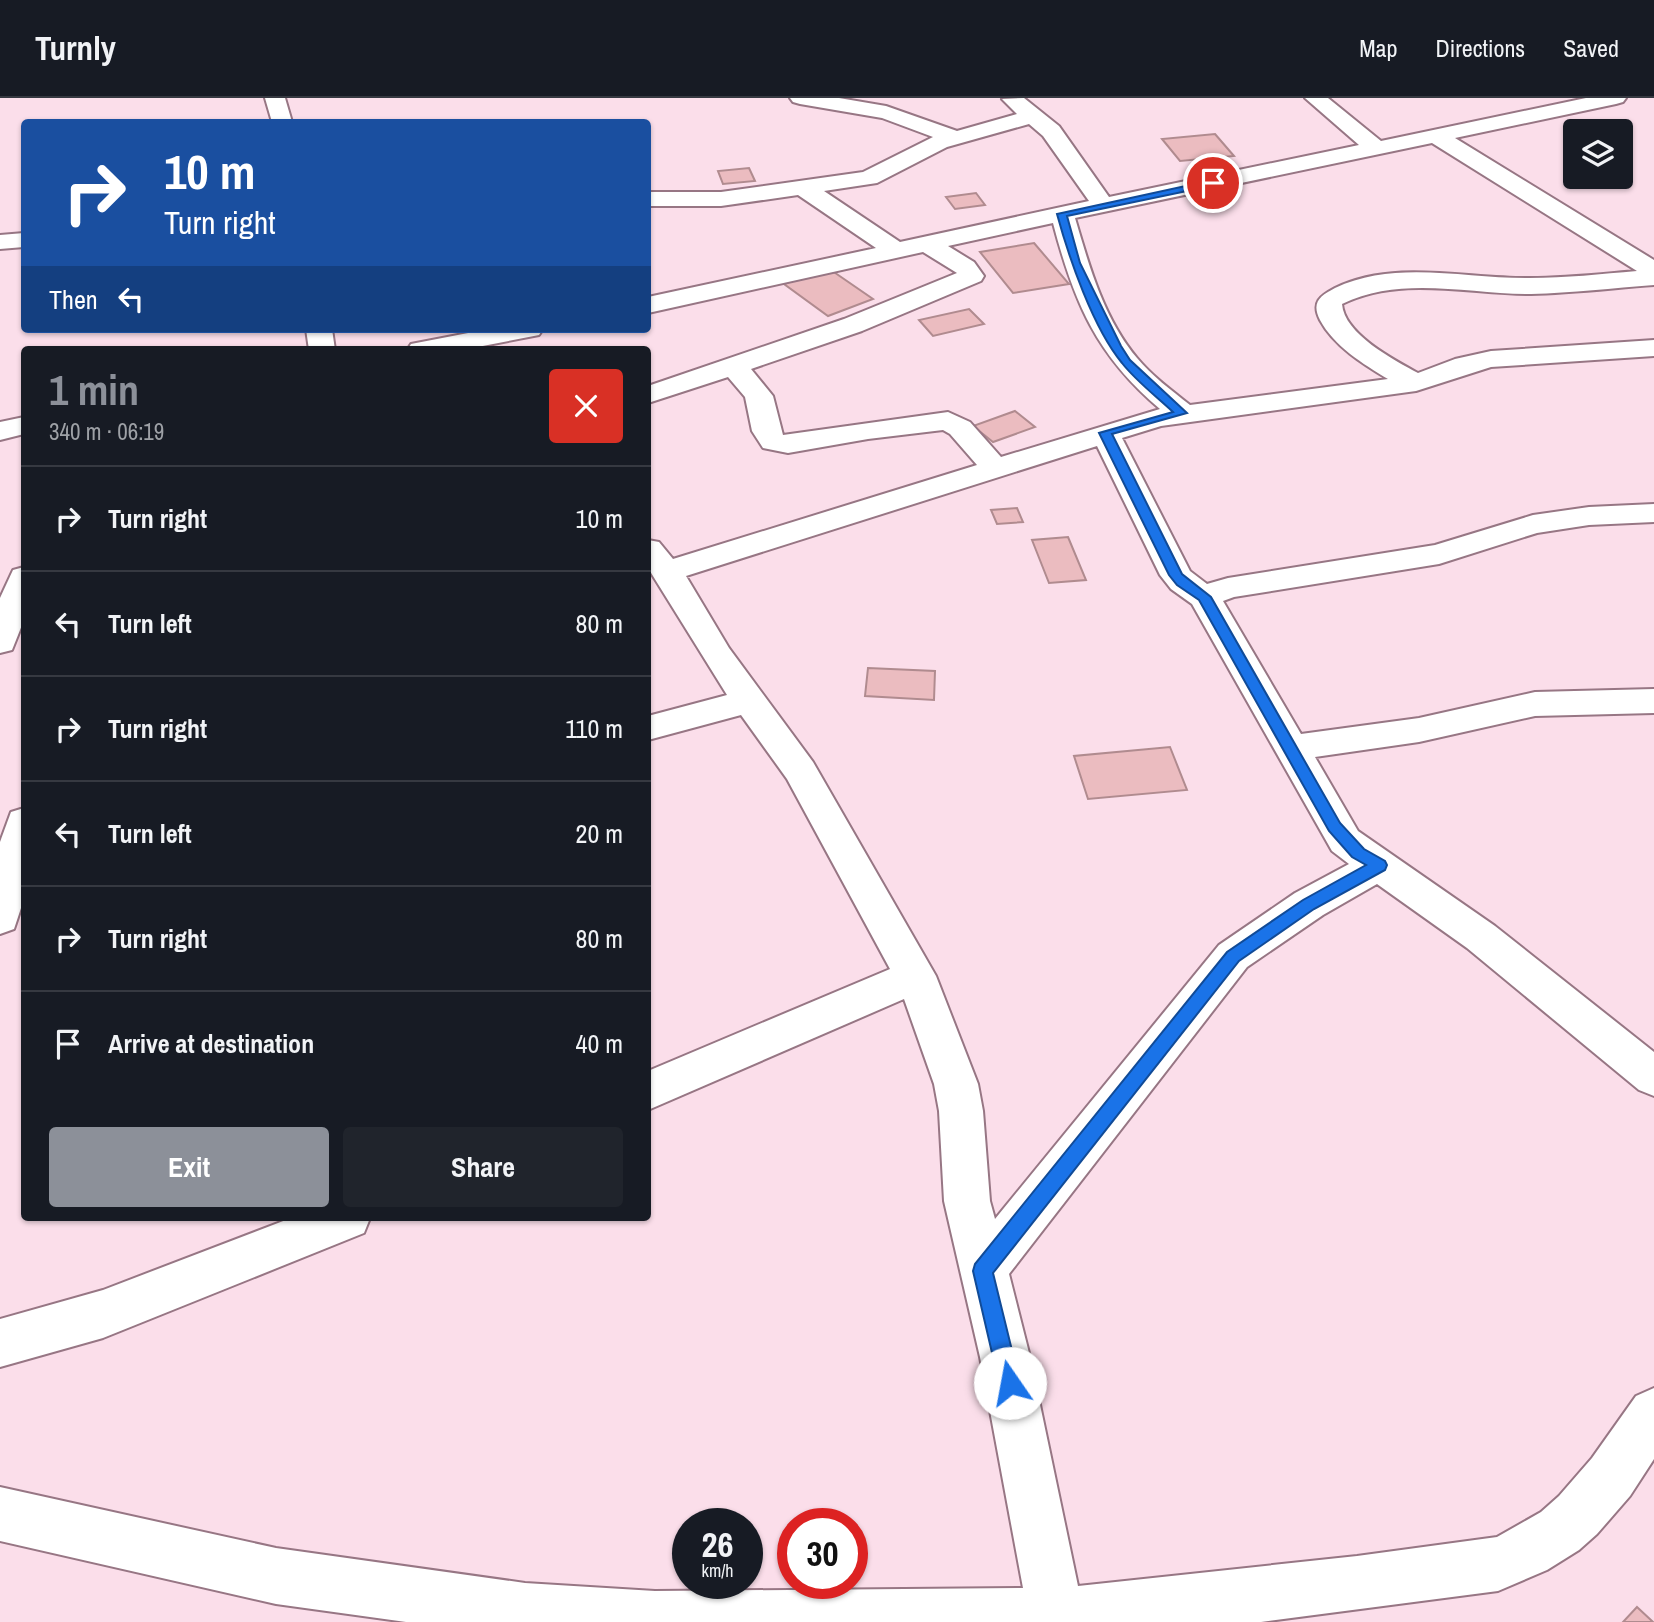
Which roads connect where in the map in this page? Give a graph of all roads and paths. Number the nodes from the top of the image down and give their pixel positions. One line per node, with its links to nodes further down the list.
1 (275, 98): 7 (street)
2 (800, 98): 9 (street)
3 (1010, 98): 6 (street)
4 (1315, 98): 10 (street)
5 (1616, 98): 8 (street)
6 (1031, 117): 9 (street); 13 (street)
7 (281, 119)
8 (1434, 135): 10 (street); 19 (street)
9 (954, 137): 11 (street)
10 (1376, 149): 13 (street)
11 (802, 187): 12 (street); 18 (street)
12 (651, 199)
13 (1104, 206): 14 (street)
14 (1062, 214): 17 (street); 27 (street)
15 (21, 240): 16 (street)
16 (0, 242)
17 (927, 244): 18 (street); 24 (street)
18 (897, 251): 20 (street)
19 (1650, 266): 25 (street)
20 (651, 304)
21 (509, 333): 22 (street)
22 (441, 346)
23 (1654, 348): 25 (street)
24 (734, 366): 26 (street); 31 (street)
25 (1416, 383): 27 (street)
26 (651, 394)
27 (1182, 413): 30 (street)
28 (21, 427): 29 (street)
29 (0, 431)
30 (1105, 433): 31 (street); 35 (street)
31 (996, 469): 33 (street)
32 (1654, 513): 35 (street)
33 (655, 562): 39 (street)
34 (21, 585): 36 (street)
35 (1204, 597): 42 (street)
36 (0, 642)
37 (0, 654): 38 (street)
38 (21, 654)
39 (749, 701): 41 (street); 46 (street)
40 (1654, 701): 42 (street)
41 (651, 727)
42 (1291, 748): 44 (street)
43 (21, 834): 45 (street)
44 (1379, 865): 47 (street); 50 (street)
45 (0, 918)
46 (915, 976): 48 (street); 50 (street)
47 (1654, 1077)
48 (651, 1090)
49 (339, 1221): 51 (street)
50 (982, 1271): 54 (street)
51 (0, 1343)
52 (1654, 1414): 54 (street)
53 (0, 1514): 55 (street)
54 (1056, 1616): 55 (street)
55 (943, 1620)

